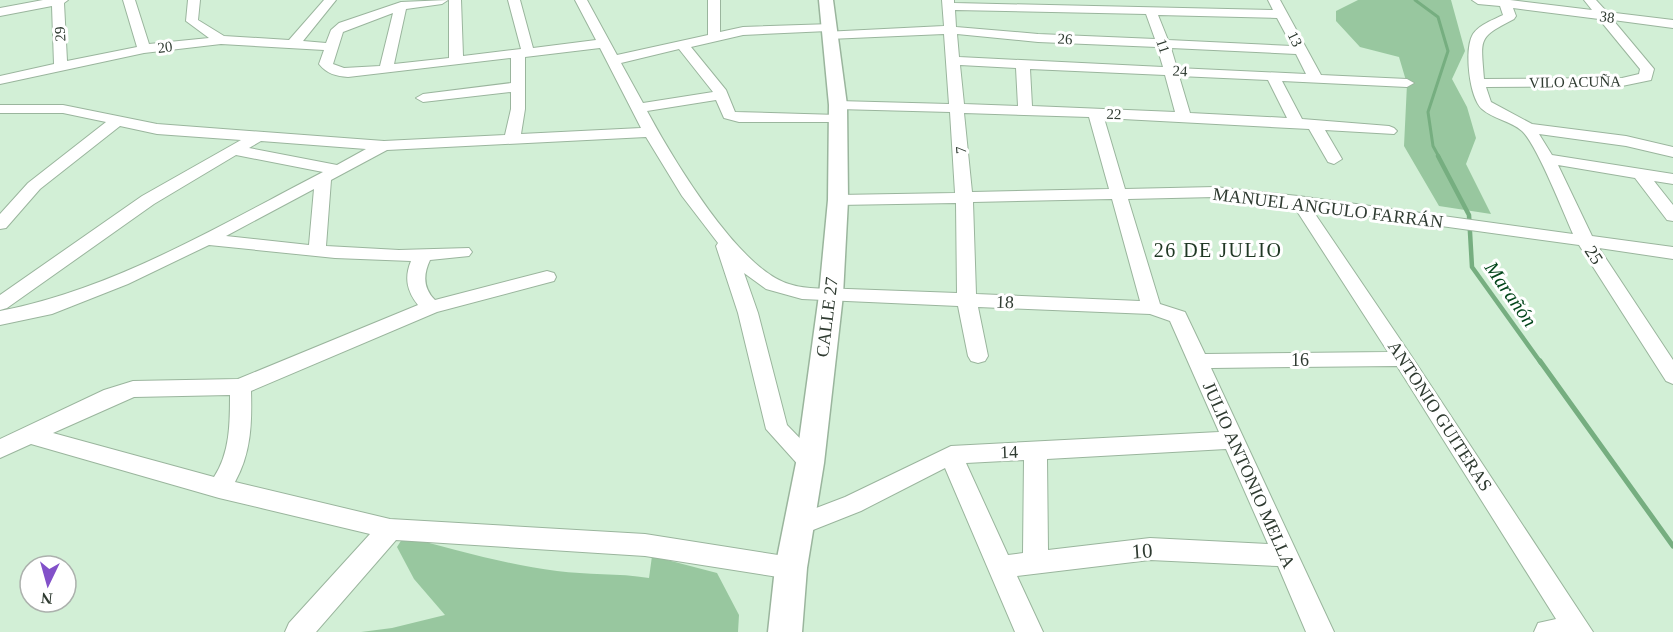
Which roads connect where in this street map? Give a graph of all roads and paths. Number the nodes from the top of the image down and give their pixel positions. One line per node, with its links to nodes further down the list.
1 (60, 0): 19 (street); 39 (street, 29)
2 (129, 0): 32 (street)
3 (194, 0): 26 (street)
4 (330, 0): 27 (street)
5 (442, 0): 16 (street)
6 (455, 0): 36 (street)
7 (514, 0): 34 (street)
8 (581, 0): 28 (street)
9 (714, 0): 25 (street)
10 (826, 0): 24 (main road, CALLE 27)
11 (1274, 0): 20 (street, 13)
12 (1479, 0): 14 (street, 38)
13 (1590, 0): 21 (street, VILO ACUÑA)
14 (1505, 2): 21 (street, 38); 46 (street)
15 (948, 3): 18 (street); 23 (street, 7)
16 (401, 6): 31 (street); 40 (street)
17 (1180, 6): 18 (street); 20 (street)
18 (1151, 11): 30 (street, 11)
19 (0, 12)
20 (1283, 14): 33 (street, 13)
21 (1606, 17): 22 (street, 38); 46 (street, VILO ACUÑA)
22 (1673, 24)
23 (949, 30): 24 (street, 26); 30 (street, 26); 37 (street, 7)
24 (829, 31): 25 (street, 26); 54 (main road, CALLE 27)
25 (714, 37): 29 (street, 26)
26 (221, 40): 27 (street, 20); 32 (street, 20)
27 (294, 43): 31 (street, 20)
28 (605, 43): 34 (street); 35 (street)
29 (682, 44): 35 (street, 26); 48 (street)
30 (1163, 44): 33 (street, 26); 41 (street, 11)
31 (333, 47): 40 (street)
32 (144, 49): 39 (street, 20)
33 (1300, 50): 43 (street, 13)
34 (523, 53): 36 (street); 47 (street)
35 (615, 60): 50 (street)
36 (456, 61): 40 (street)
37 (953, 62): 38 (street, 24); 51 (street, 7)
38 (1023, 65): 41 (street, 24); 53 (street)
39 (61, 67): 44 (street, 20)
40 (386, 69)
41 (1170, 71): 42 (street, 24); 56 (street, 11)
42 (1273, 77): 43 (street, 24); 58 (street)
43 (1316, 79): 45 (street, 24)
44 (0, 80)
45 (1407, 83)
46 (1477, 83): 60 (street)
47 (517, 87): 49 (street); 64 (street)
48 (721, 95): 50 (street); 54 (street, 22)
49 (423, 98)
50 (640, 108): 62 (street)
51 (958, 108): 53 (street, 22); 54 (street, 22); 75 (street, 7)
52 (0, 109): 57 (street)
53 (1024, 111): 55 (street, 22)
54 (838, 112): 76 (main road, CALLE 27)
55 (1095, 113): 56 (street, 22); 74 (street)
56 (1184, 116): 58 (street, 22)
57 (118, 120): 63 (street); 79 (street)
58 (1296, 122): 59 (street, 22)
59 (1314, 124): 61 (street, 22); 68 (street)
60 (1528, 128): 67 (street); 69 (street, 25)
61 (1389, 131)
62 (652, 132): 64 (street); 80 (street)
63 (259, 136): 65 (street); 66 (street)
64 (512, 139): 65 (street)
65 (384, 146): 70 (street)
66 (236, 150): 70 (street); 90 (street)
67 (1673, 152)
68 (1334, 159)
69 (1547, 159): 71 (street); 82 (street, 25)
70 (340, 170): 72 (street)
71 (1640, 174): 73 (street); 78 (street)
72 (323, 179): 81 (street); 83 (street)
73 (1673, 179)
74 (1119, 192): 75 (street, MANUEL ANGULO FARRÁN); 77 (street, MANUEL ANGULO FARRÁN); 92 (street)
75 (964, 197): 76 (street, MANUEL ANGULO FARRÁN); 89 (street, 7)
76 (838, 200): 88 (main road, CALLE 27)
77 (1298, 201): 82 (street, MANUEL ANGULO FARRÁN); 96 (street, ANTONIO GUITERAS)
78 (1673, 216)
79 (0, 224)
80 (722, 238): 88 (street, 18); 105 (street)
81 (207, 239): 83 (street); 94 (street)
82 (1585, 241): 85 (street, MANUEL ANGULO FARRÁN); 98 (street, 25)
83 (317, 251): 86 (street)
84 (462, 252): 86 (street)
85 (1673, 253)
86 (422, 257): 91 (street)
87 (548, 277): 91 (street)
88 (831, 295): 89 (street, 18); 105 (main road, CALLE 27)
89 (967, 301): 92 (street, 18); 95 (street, 7)
90 (0, 304)
91 (430, 307): 99 (street)
92 (1152, 308): 93 (street, 18)
93 (1178, 317): 97 (street, JULIO ANTONIO MELLA)
94 (0, 318)
95 (978, 356)
96 (1403, 359): 97 (street, 16); 113 (street, ANTONIO GUITERAS)
97 (1197, 360): 101 (street, JULIO ANTONIO MELLA)
98 (1673, 376)
99 (240, 387): 100 (street); 106 (street)
100 (28, 435): 102 (street); 106 (street)
101 (1233, 440): 103 (street, 14); 109 (street, JULIO ANTONIO MELLA)
102 (0, 449)
103 (1035, 451): 104 (street, 14); 110 (street)
104 (951, 455): 107 (street, 14); 111 (street)
105 (810, 463): 107 (main road, CALLE 27)
106 (219, 488): 108 (street)
107 (799, 525): 112 (main road, CALLE 27)
108 (390, 529): 112 (street); 114 (street)
109 (1286, 556): 110 (street, 10); 117 (street, JULIO ANTONIO MELLA)
110 (1036, 563): 111 (street, 10)
111 (999, 567): 116 (street)
112 (791, 568): 115 (main road, CALLE 27)
113 (1578, 631): 118 (street)
114 (299, 632)
115 (785, 632)
116 (1029, 632)
117 (1320, 632)
118 (1548, 632)

